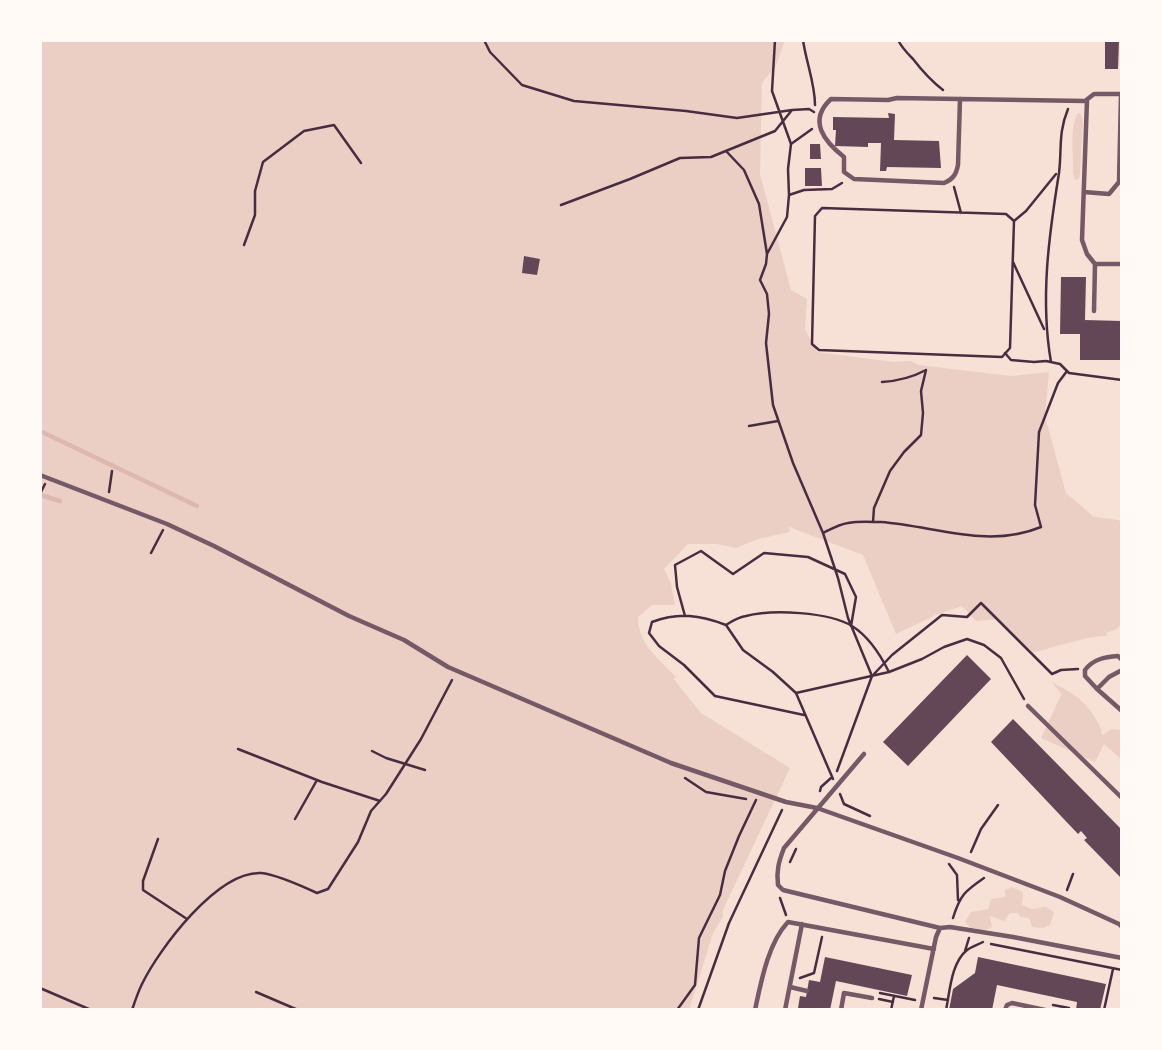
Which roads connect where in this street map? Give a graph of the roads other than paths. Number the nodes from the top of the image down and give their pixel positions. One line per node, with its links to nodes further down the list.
1 (1121, 94): 3 (lane); 4 (lane)
2 (957, 99): 2 (lane); 3 (lane)
3 (1087, 100): 4 (lane)
4 (1084, 192): 5 (lane)
5 (1095, 264): 6 (lane); 7 (lane)
6 (1122, 264)
7 (1094, 311)
8 (40, 475): 16 (lane)
9 (1122, 660): 11 (lane)
10 (1122, 670): 11 (lane)
11 (1097, 689): 13 (lane)
12 (1028, 706): 15 (lane)
13 (1122, 711)
14 (864, 754): 16 (lane)
15 (1122, 798)
16 (817, 808): 18 (lane); 19 (lane)
17 (802, 924): 20 (lane); 22 (lane); 25 (lane)
18 (1122, 927)
19 (940, 929): 20 (lane); 21 (lane)
20 (934, 949): 28 (lane)
21 (1122, 958)
22 (790, 987): 23 (lane); 26 (lane)
23 (807, 990)
24 (872, 998): 27 (lane)
25 (755, 1010)
26 (785, 1010)
27 (841, 1010)
28 (921, 1010)
29 (1006, 1010): 30 (lane)
30 (1045, 1010)

